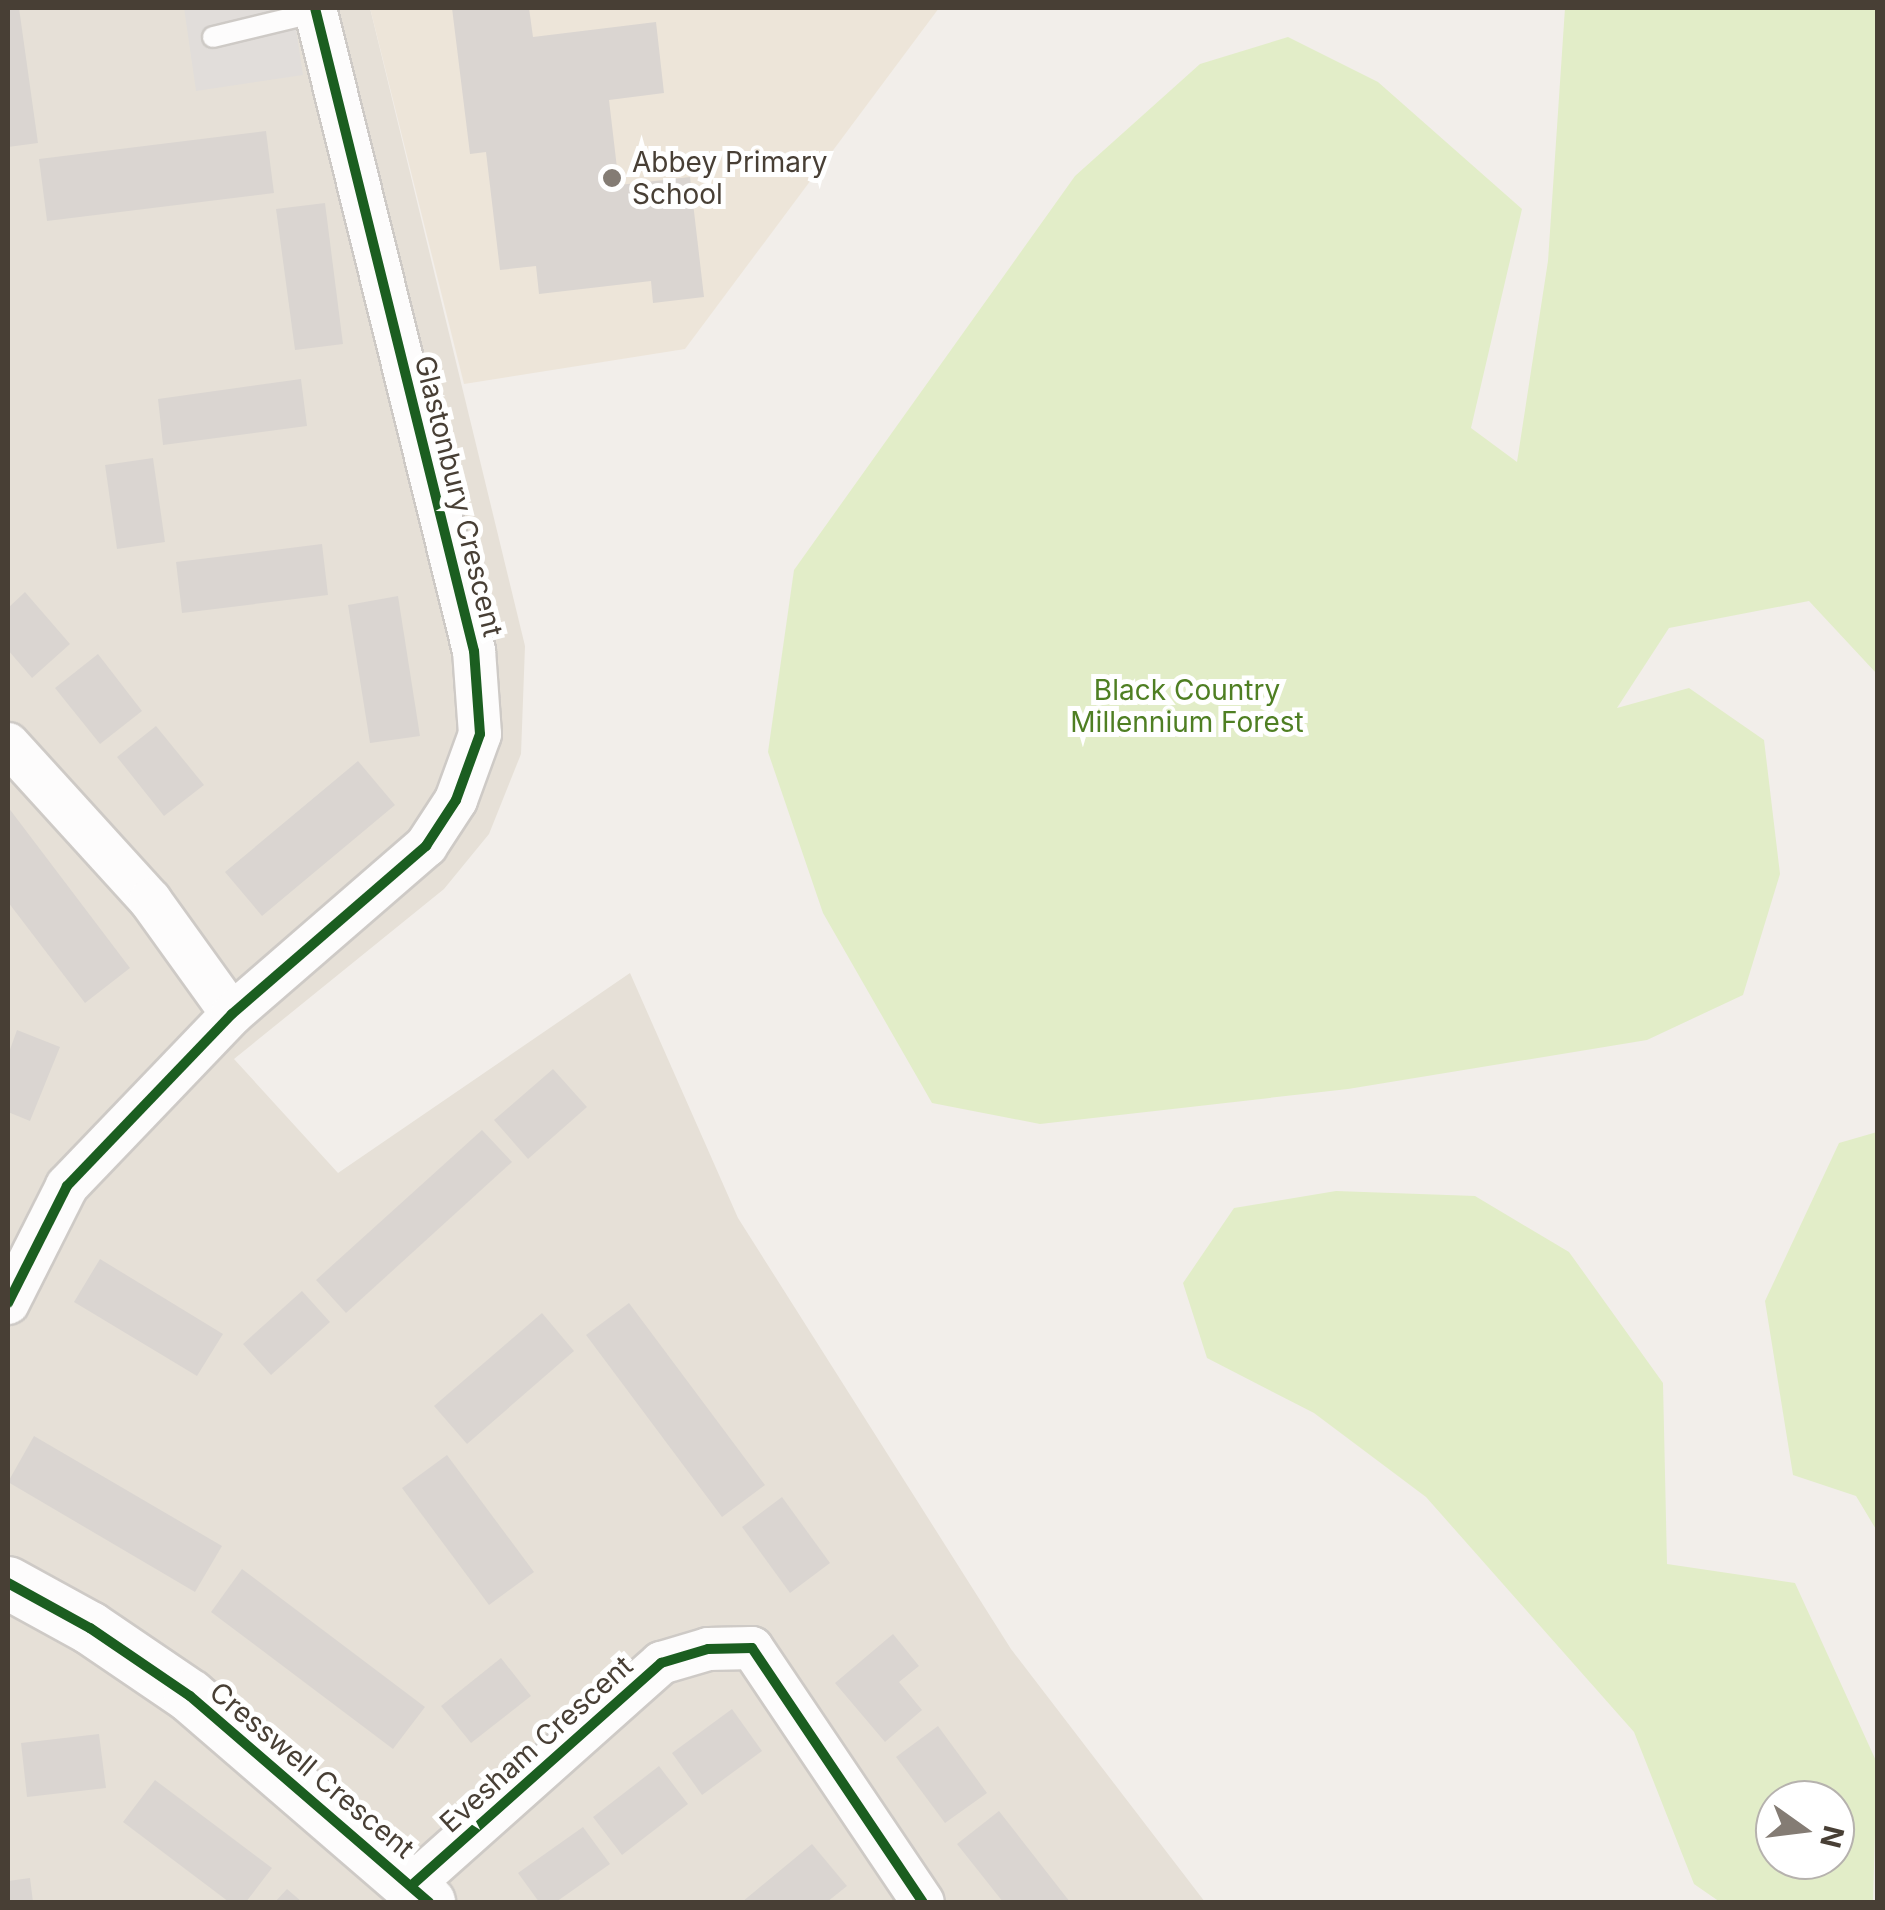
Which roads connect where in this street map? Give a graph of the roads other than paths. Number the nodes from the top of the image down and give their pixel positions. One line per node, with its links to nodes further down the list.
1 (316, 10): 2 (lane); 4 (street, Glastonbury Crescent)
2 (213, 37)
3 (8, 744): 4 (street)
4 (232, 1014): 5 (street, Glastonbury Crescent)
5 (8, 1304)
6 (10, 1591): 7 (street, Cresswell Crescent)
7 (421, 1894): 8 (street, Evesham Crescent)
8 (920, 1901)

